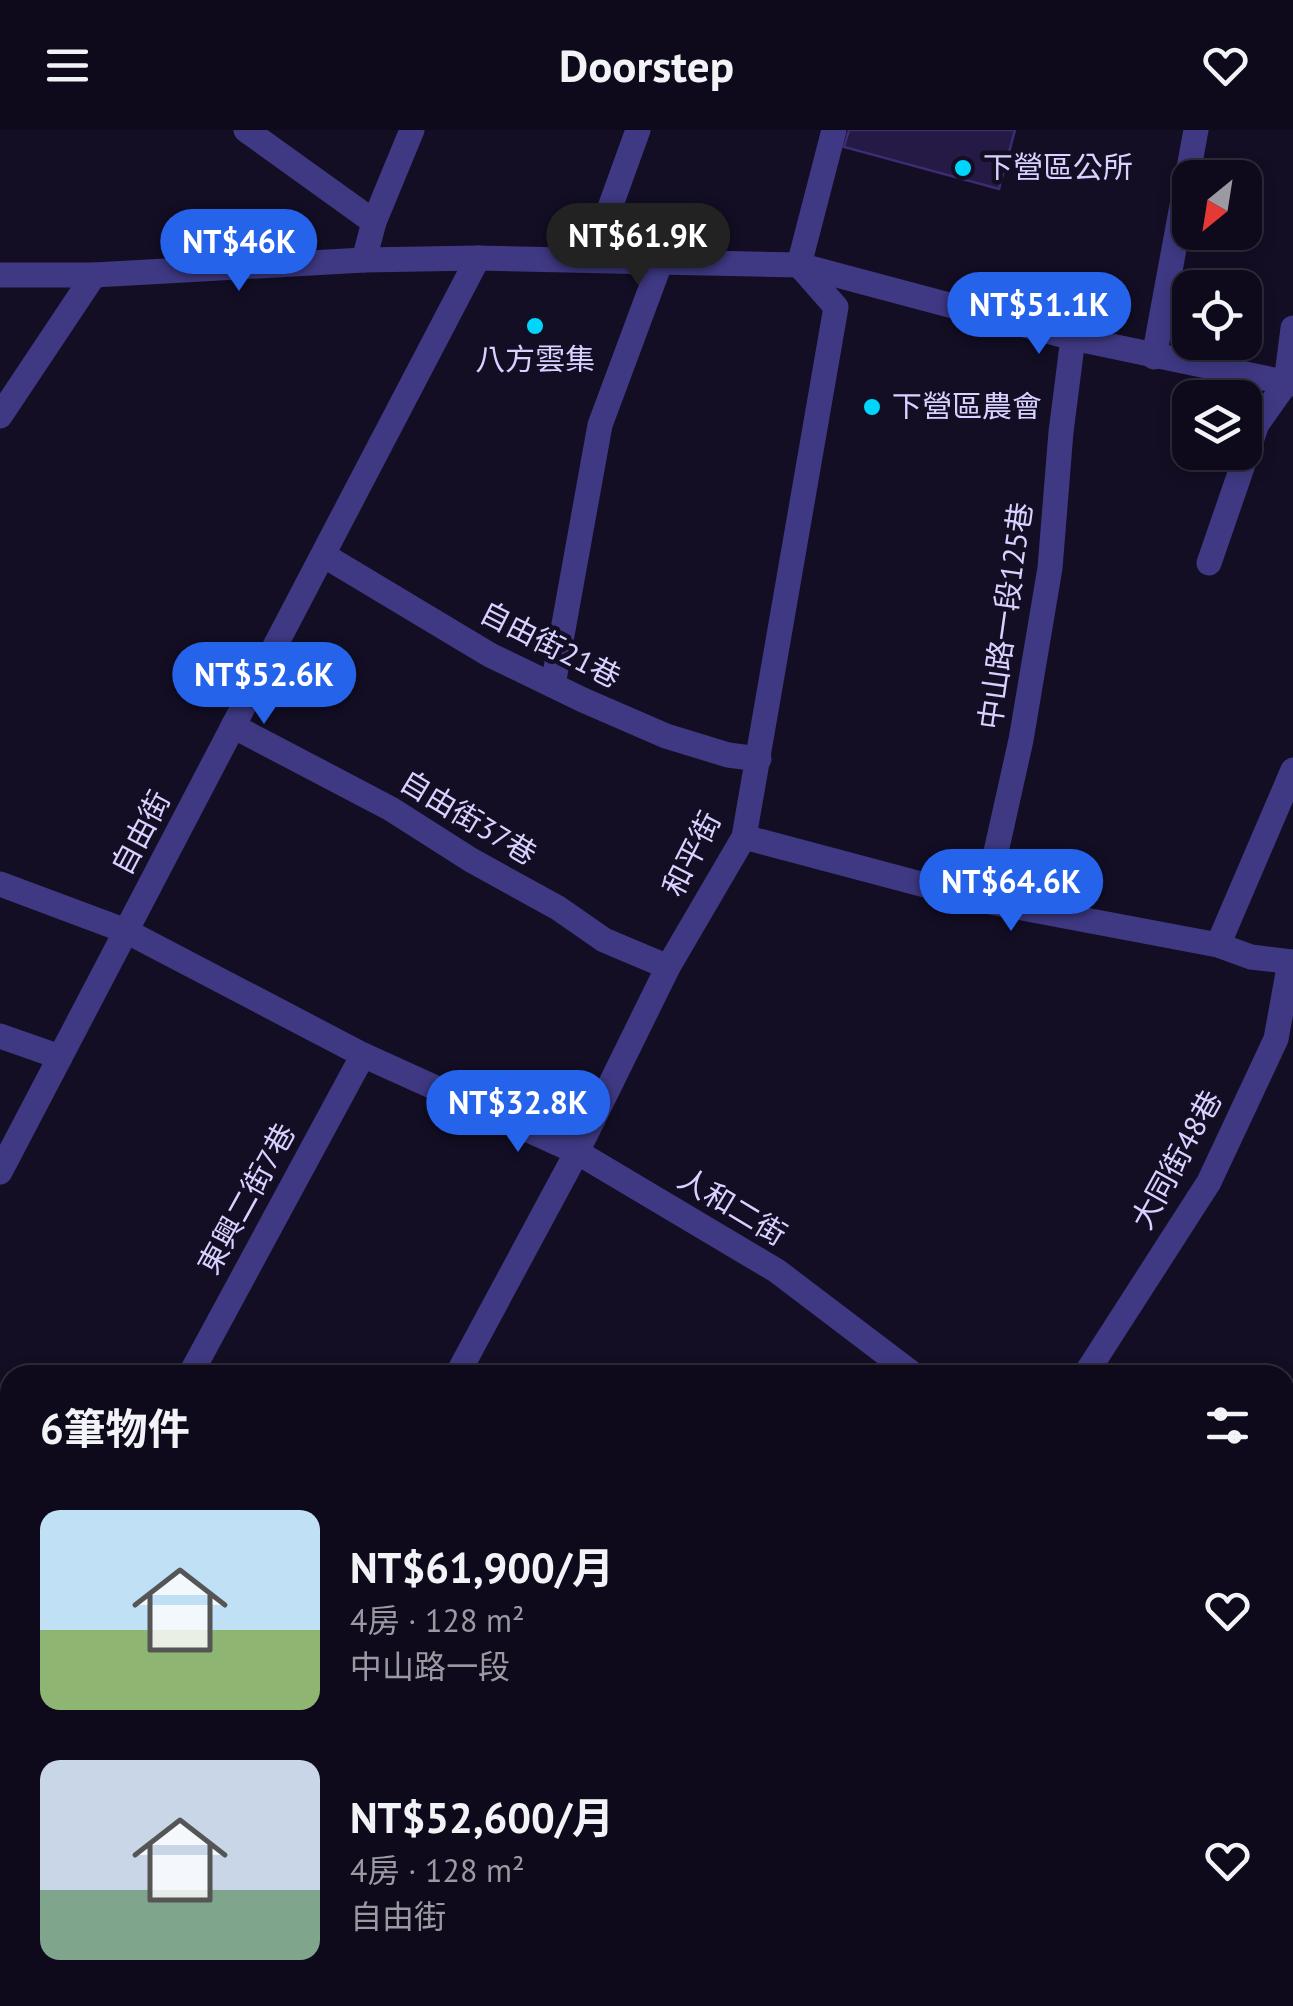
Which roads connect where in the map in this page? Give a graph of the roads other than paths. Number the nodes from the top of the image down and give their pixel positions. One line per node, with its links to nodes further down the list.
1 (246, 130): 6 (street)
2 (412, 130): 6 (street)
3 (638, 130): 9 (street)
4 (834, 130): 11 (street)
5 (1196, 130): 16 (street)
6 (374, 222): 8 (street)
7 (478, 258): 8 (street); 9 (street); 19 (street, 自由街)
8 (364, 260): 13 (street)
9 (592, 260): 10 (street)
10 (661, 261): 11 (street); 21 (street)
11 (799, 265): 15 (street); 23 (street, 和平街)
12 (0, 275): 13 (street)
13 (94, 275): 18 (street)
14 (1293, 328): 17 (street)
15 (1073, 338): 16 (street); 27 (street, 中山路一段125巷)
16 (1154, 357): 17 (street)
17 (1289, 384): 20 (street)
18 (0, 416)
19 (325, 556): 21 (street, 自由街21巷); 22 (street, 自由街)
20 (1210, 563)
21 (553, 684): 23 (street, 自由街21巷)
22 (233, 726): 28 (street, 自由街); 31 (street, 自由街37巷)
23 (759, 759): 25 (street, 和平街)
24 (1293, 770): 29 (street)
25 (744, 838): 27 (street); 31 (street, 和平街)
26 (0, 884): 28 (street, 人和二街)
27 (985, 902): 29 (street)
28 (126, 931): 33 (street, 人和二街); 34 (street, 自由街)
29 (1218, 944): 30 (street)
30 (1292, 962): 40 (street, 大同街48巷)
31 (668, 967): 35 (street, 和平街)
32 (0, 1036): 34 (street)
33 (363, 1056): 35 (street, 人和二街); 37 (street, 東興二街7巷)
34 (60, 1057): 36 (street, 自由街)
35 (578, 1152): 38 (street, 和平街); 39 (street, 人和二街)
36 (0, 1172)
37 (195, 1365)
38 (462, 1365)
39 (901, 1365)
40 (1090, 1365)

